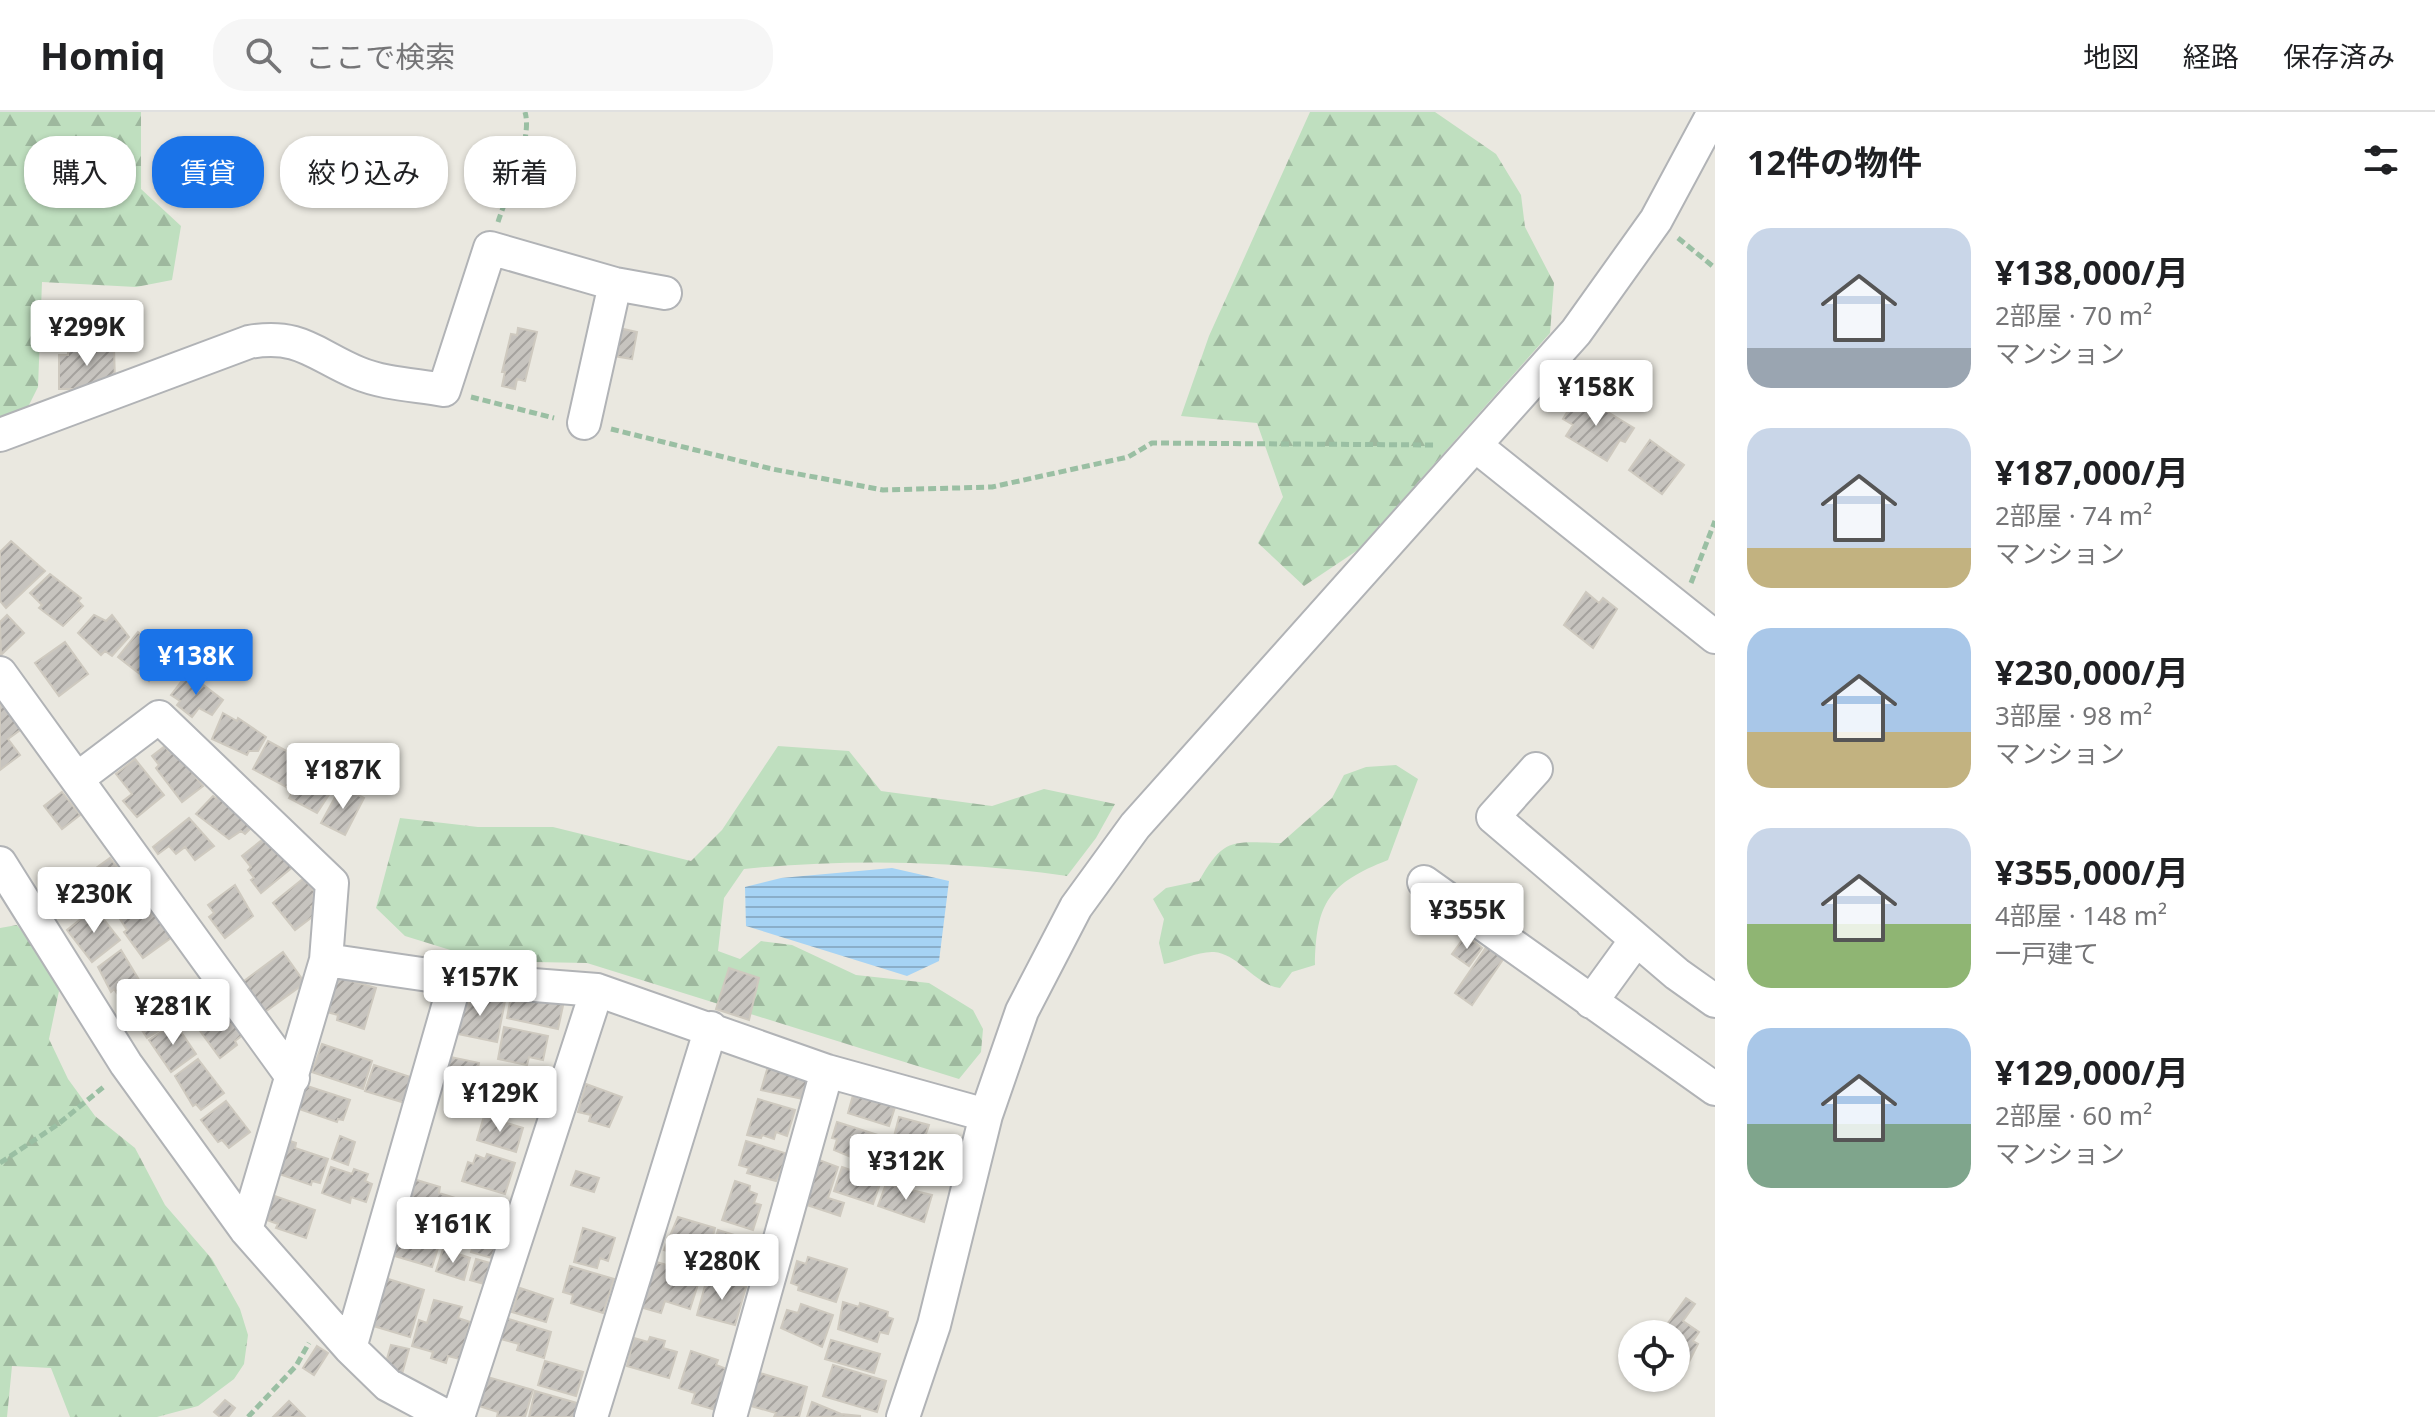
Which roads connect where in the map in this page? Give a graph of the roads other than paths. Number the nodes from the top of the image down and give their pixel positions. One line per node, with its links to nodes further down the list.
1 (1714, 112): 6 (street)
2 (615, 284): 3 (street); 4 (street); 5 (street)
3 (665, 293)
4 (584, 423)
5 (0, 435)
6 (1476, 446): 7 (street); 23 (street)
7 (1715, 637)
8 (0, 673): 10 (street)
9 (1536, 769): 13 (street)
10 (77, 779): 14 (street); 21 (street)
11 (0, 863): 24 (street)
12 (1424, 882): 18 (street)
13 (1636, 940): 17 (street); 18 (street)
14 (326, 960): 15 (street); 21 (street)
15 (456, 979): 16 (street); 25 (street)
16 (597, 990): 19 (street); 27 (street)
17 (1715, 1001)
18 (1591, 1002): 22 (street)
19 (711, 1028): 20 (street); 28 (street)
20 (827, 1071): 23 (street); 29 (street)
21 (293, 1078): 24 (street)
22 (1715, 1089)
23 (986, 1115): 30 (street)
24 (246, 1230): 25 (street)
25 (350, 1348): 26 (street)
26 (448, 1417)
27 (458, 1417)
28 (591, 1417)
29 (730, 1417)
30 (903, 1417)

